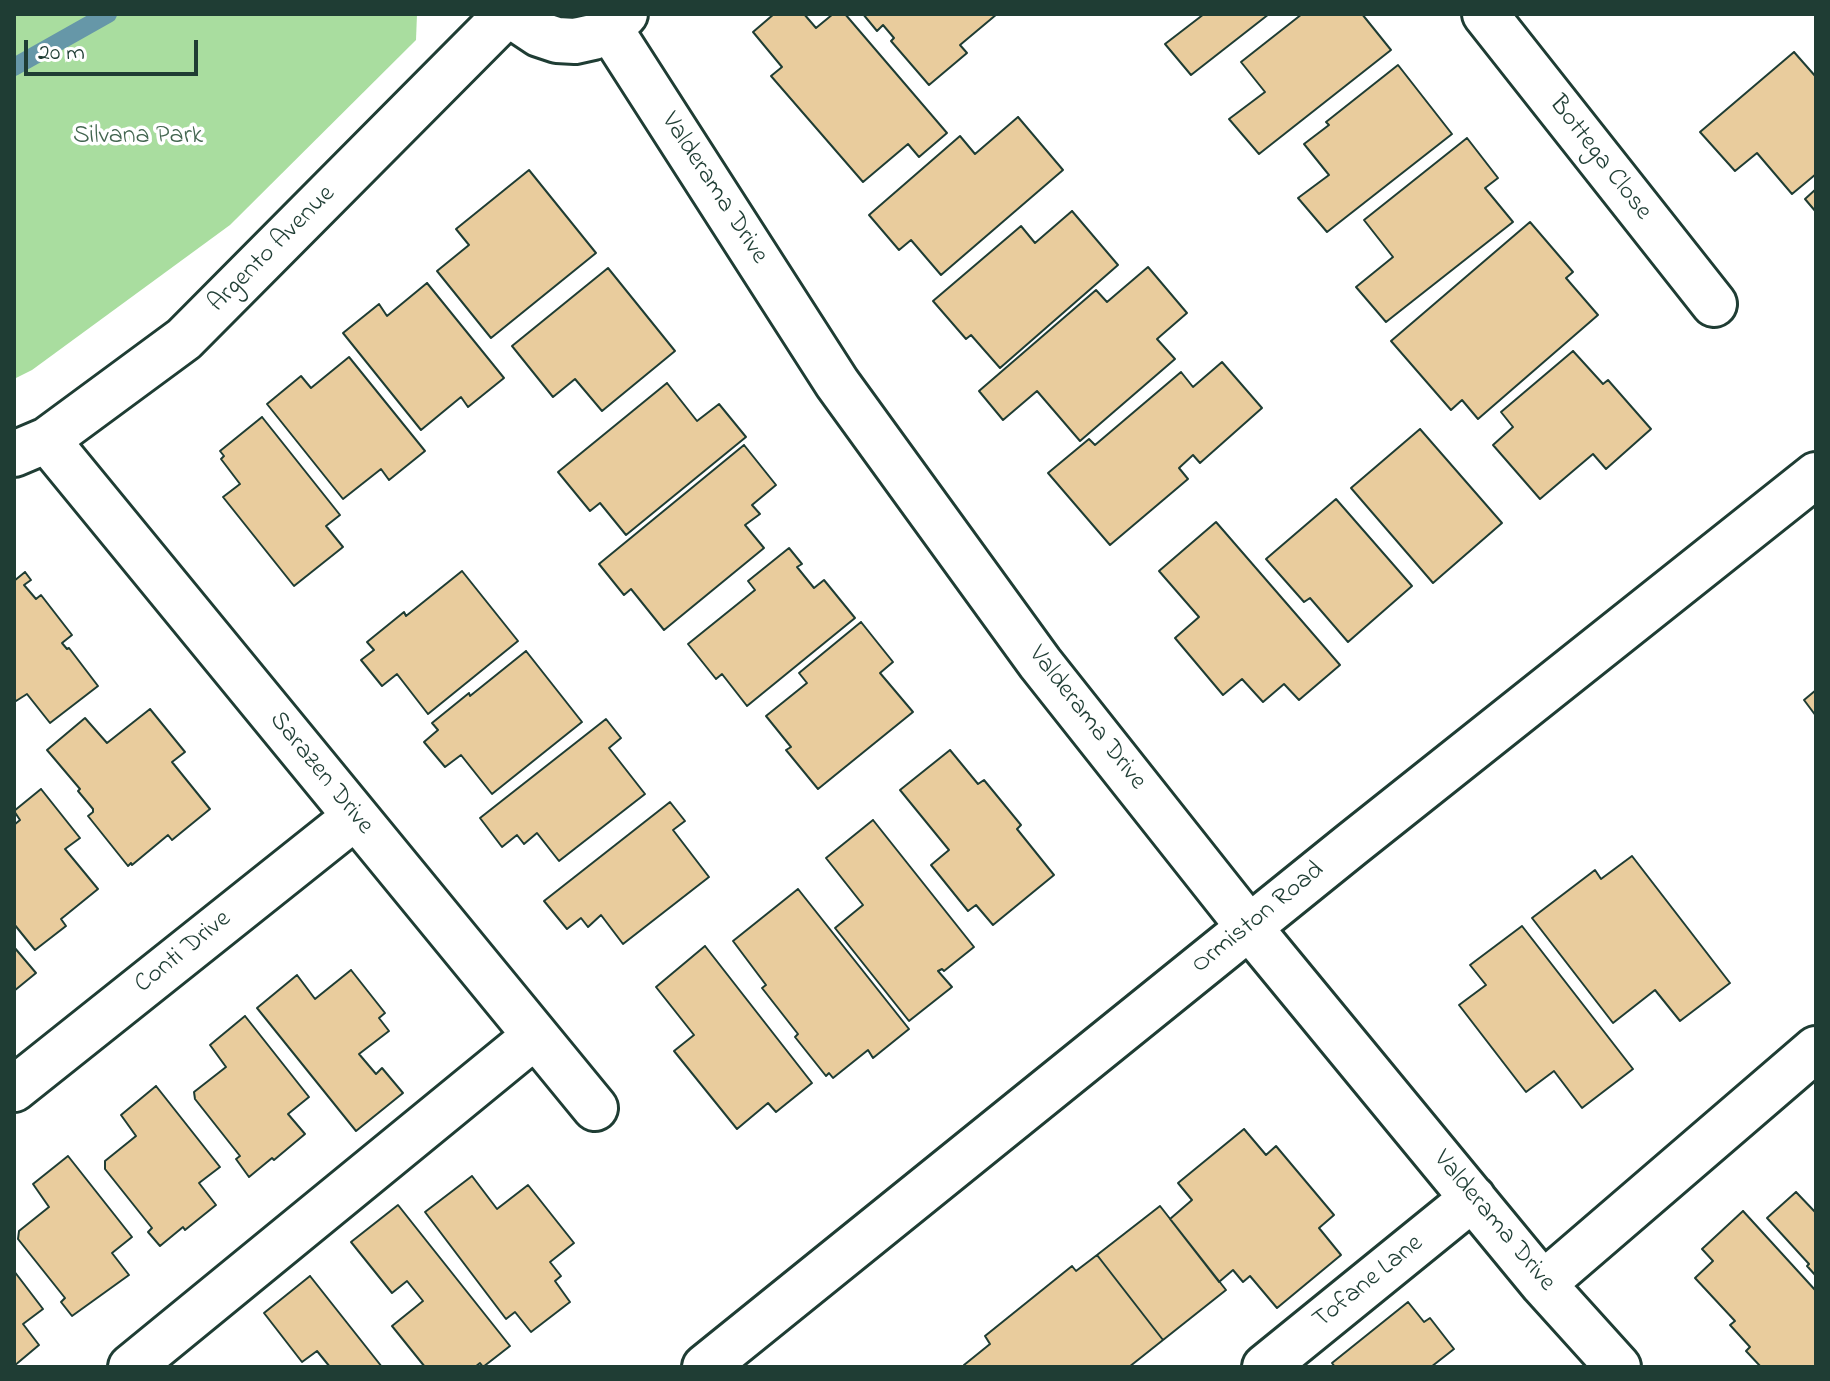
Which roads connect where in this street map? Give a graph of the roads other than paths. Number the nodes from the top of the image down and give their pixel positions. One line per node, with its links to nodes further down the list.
1 (507, 14): 6 (street, Argento Avenue)
2 (514, 14): 4 (street)
3 (1485, 14): 5 (street, Bottega Close)
4 (618, 21): 9 (street, Valderama Drive)
5 (1714, 304)
6 (30, 447): 8 (street, Sarazen Drive)
7 (1816, 475): 9 (street, Ormiston Road)
8 (355, 817): 10 (street, Sarazen Drive); 12 (street, Conti Drive)
9 (1249, 927): 14 (street, Valderama Drive); 17 (street, Ormiston Road)
10 (535, 1036): 13 (street, Sarazen Drive); 16 (street)
11 (1816, 1049): 15 (street)
12 (14, 1089)
13 (595, 1108)
14 (1473, 1198): 15 (street, Valderama Drive); 18 (street, Tofane Lane)
15 (1543, 1284): 19 (street, Valderama Drive)
16 (131, 1367)
17 (705, 1367)
18 (1265, 1367)
19 (1618, 1367)

